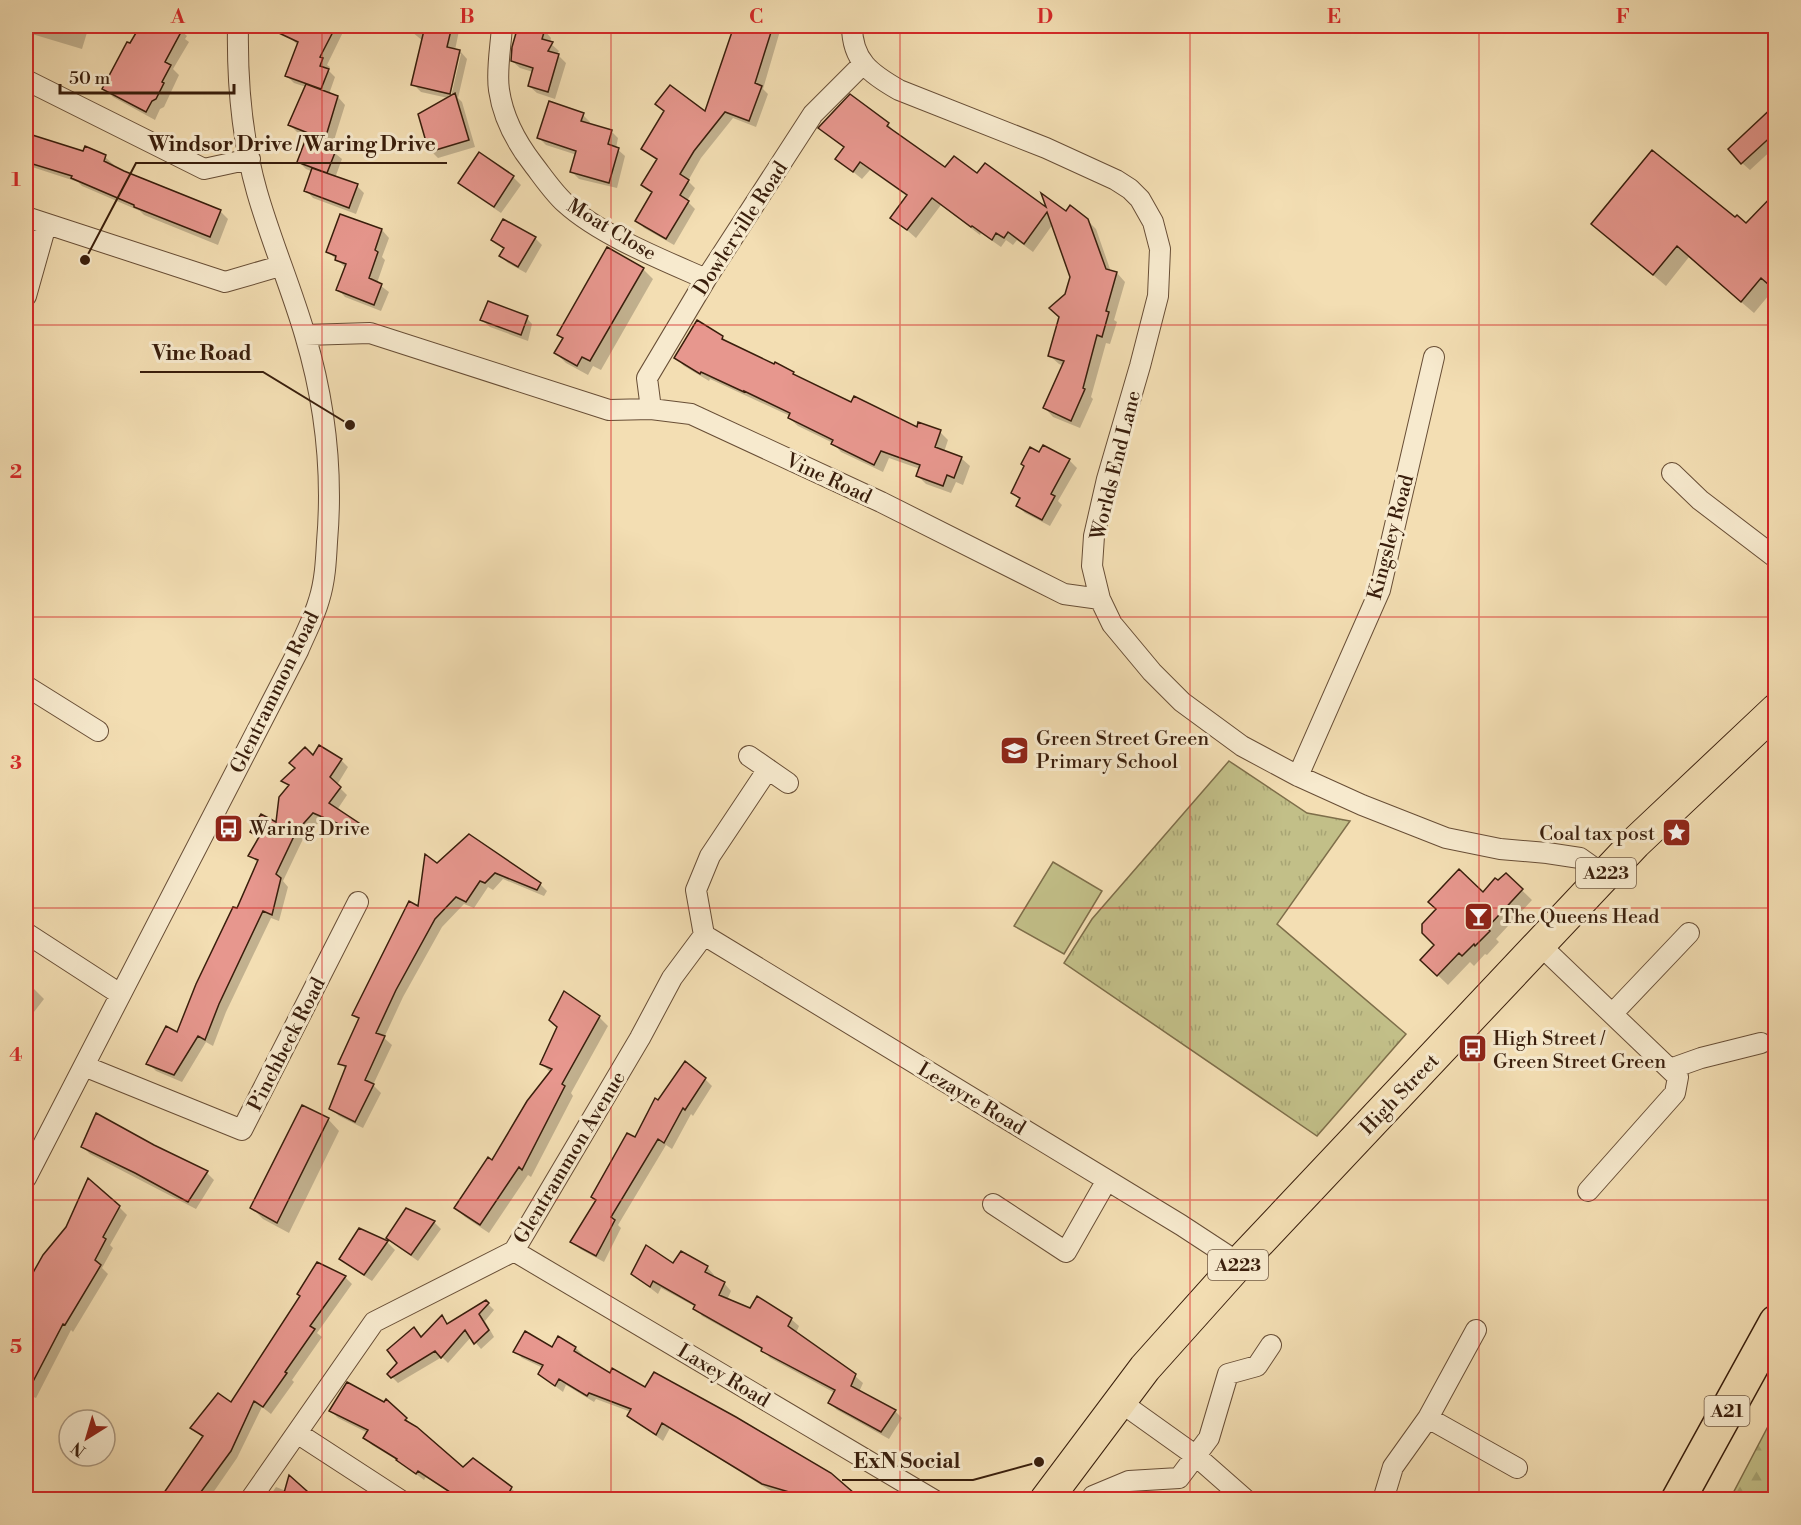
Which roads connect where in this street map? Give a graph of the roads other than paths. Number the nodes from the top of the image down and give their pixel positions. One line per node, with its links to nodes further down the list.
1 (238, 26): 6 (street, Glentrammon Road)
2 (502, 26): 10 (street, Moat Close)
3 (852, 26): 4 (street, Worlds End Lane)
4 (863, 64): 10 (street, Dowlerville Road); 17 (street, Worlds End Lane)
5 (26, 80): 6 (street)
6 (250, 159): 9 (street, Glentrammon Road)
7 (26, 217): 8 (street)
8 (46, 225): 9 (street); 11 (street)
9 (280, 266): 12 (street, Glentrammon Road)
10 (706, 279): 14 (street, Dowlerville Road)
11 (26, 296)
12 (305, 335): 14 (street, Vine Road); 31 (street, Glentrammon Road)
13 (1434, 357): 23 (street, Kingsley Road)
14 (651, 409): 17 (street, Vine Road)
15 (1671, 473): 16 (street)
16 (1776, 558)
17 (1100, 599): 23 (street, Worlds End Lane)
18 (26, 686): 20 (street)
19 (1776, 710): 25 (main road, High Street / A223)
20 (98, 731)
21 (749, 756): 22 (street)
22 (768, 769): 24 (street); 29 (street)
23 (1298, 776): 25 (street, Worlds End Lane)
24 (788, 783)
25 (1604, 875): 30 (main road, High Street / A223)
26 (358, 902): 34 (street, Pinchbeck Road)
27 (26, 933): 31 (street)
28 (1689, 933): 32 (street)
29 (704, 935): 37 (street, Lezayre Road); 40 (street, Glentrammon Avenue)
30 (1540, 945): 32 (street); 41 (main road, High Street / A223)
31 (120, 994): 34 (street, Glentrammon Road)
32 (1613, 1013): 35 (street)
33 (1761, 1043): 35 (street)
34 (84, 1066): 36 (street, Glentrammon Road)
35 (1670, 1069): 38 (street)
36 (27, 1171)
37 (1107, 1180): 39 (street); 41 (street, Lezayre Road)
38 (1588, 1191)
39 (993, 1204)
40 (514, 1251): 47 (street, Glentrammon Avenue); 52 (street, Laxey Road)
41 (1239, 1263): 45 (main road, High Street / A223)
42 (1776, 1322): 57 (highway, A21)
43 (1476, 1330): 46 (street)
44 (1271, 1345): 48 (street)
45 (1119, 1401): 48 (street); 53 (main road, High Street / A223)
46 (1428, 1418): 49 (street); 56 (street)
47 (297, 1433): 50 (street, Glentrammon Avenue); 51 (street)
48 (1196, 1456): 54 (street); 55 (street)
49 (1517, 1468)
50 (250, 1500)
51 (400, 1500)
52 (934, 1500)
53 (1046, 1500)
54 (1090, 1500)
55 (1246, 1500)
56 (1383, 1500)
57 (1678, 1500)

